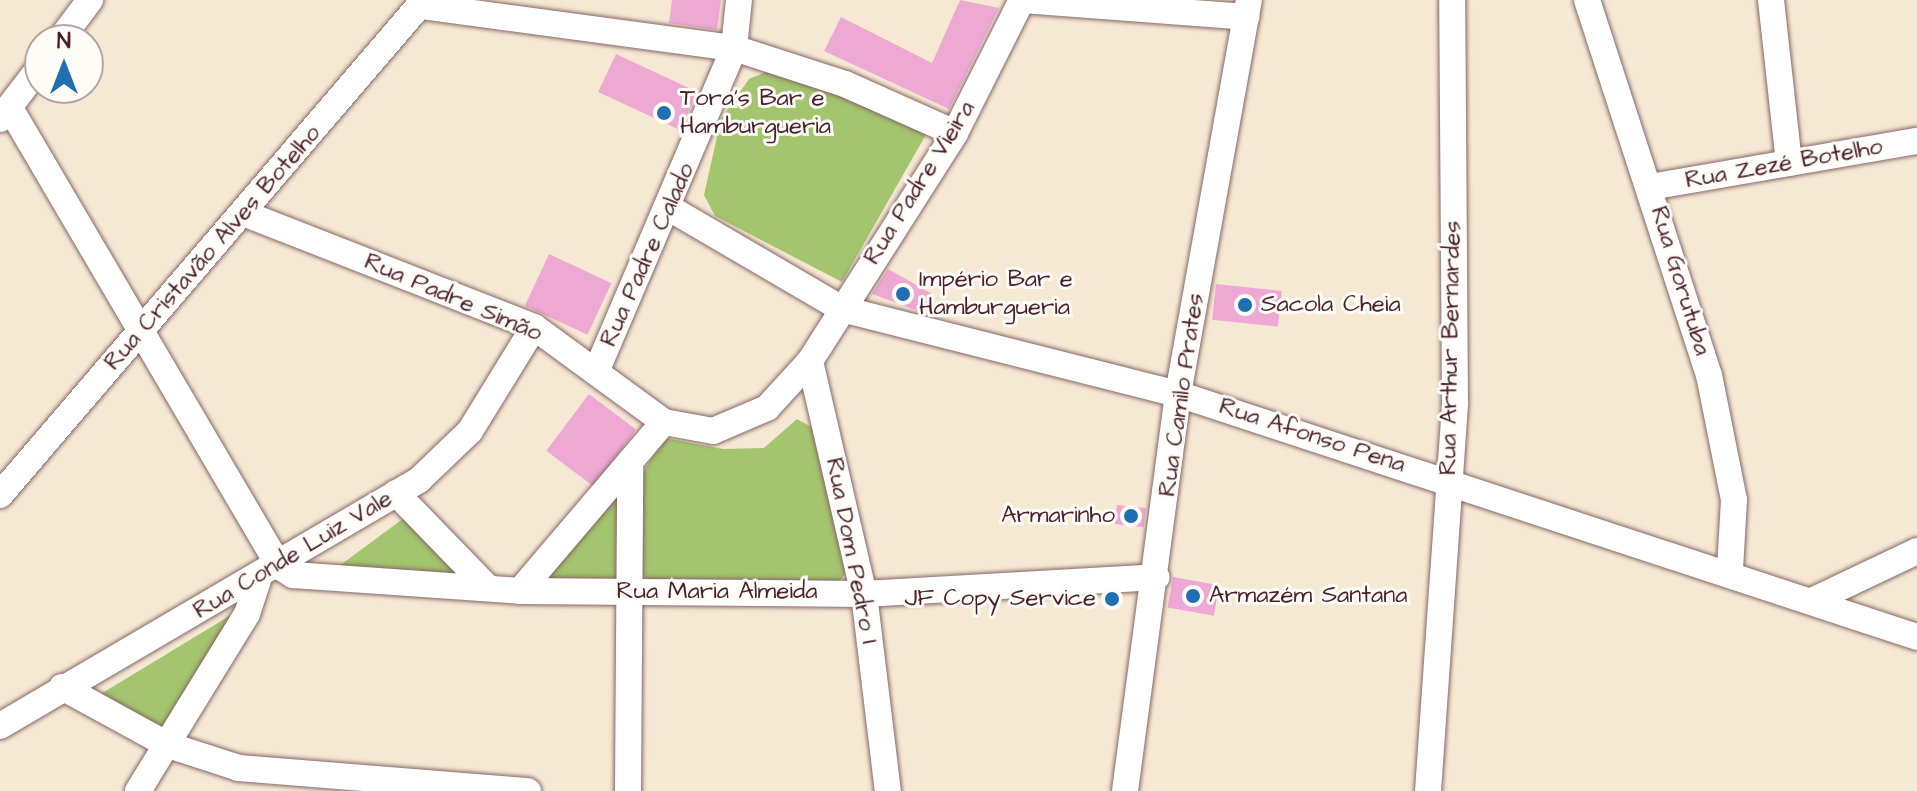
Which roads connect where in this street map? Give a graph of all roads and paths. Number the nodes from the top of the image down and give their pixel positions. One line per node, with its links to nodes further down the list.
1 (90, 0): 9 (street)
2 (739, 0): 10 (street, Rua Padre Calado)
3 (1022, 0): 8 (street); 13 (street, Rua Padre Vieira)
4 (1452, 0): 27 (street, Rua Arthur Bernardes)
5 (1587, 0): 16 (street, Rua Gorutuba)
6 (1768, 2): 15 (street)
7 (423, 3): 10 (street); 18 (street, Rua Cristavão Alves Botelho)
8 (1247, 8): 24 (street, Rua Camilo Prates)
9 (72, 24)
10 (734, 48): 13 (street); 17 (street, Rua Padre Calado)
11 (24, 88): 12 (street)
12 (5, 114): 21 (street)
13 (955, 133): 19 (street, Rua Padre Vieira)
14 (1917, 141): 15 (street, Rua Zezé Botelho)
15 (1789, 163): 16 (street, Rua Zezé Botelho)
16 (1650, 187): 31 (street, Rua Gorutuba)
17 (671, 209): 19 (street, Rua Afonso Pena); 23 (street, Rua Padre Calado)
18 (243, 213): 20 (street, Rua Padre Simão); 21 (street, Rua Cristavão Alves Botelho)
19 (842, 309): 22 (street, Rua Padre Vieira); 24 (street, Rua Afonso Pena)
20 (534, 327): 23 (street, Rua Padre Simão); 29 (street, Rua Conde Luiz Vale)
21 (142, 331): 28 (street, Rua Cristavão Alves Botelho); 32 (street)
22 (810, 361): 25 (street, Rua Padre Simão); 37 (street, Rua Dom Pedro I)
23 (596, 372): 25 (street, Rua Padre Simão)
24 (1178, 394): 27 (street, Rua Afonso Pena); 33 (street, Rua Camilo Prates)
25 (664, 422): 26 (street)
26 (630, 465): 35 (street); 36 (street)
27 (1449, 479): 31 (street, Rua Afonso Pena); 48 (street, Rua Arthur Bernardes)
28 (3, 486)
29 (396, 493): 32 (street, Rua Conde Luiz Vale); 34 (street)
30 (1917, 551): 38 (street)
31 (1730, 570): 38 (street, Rua Afonso Pena)
32 (268, 574): 34 (street, Rua Maria Almeida); 40 (street, Rua Conde Luiz Vale); 42 (street)
33 (1157, 577): 37 (street, Rua Maria Almeida); 47 (street, Rua Camilo Prates)
34 (488, 588): 35 (street, Rua Maria Almeida)
35 (520, 591): 36 (street, Rua Maria Almeida)
36 (633, 591): 37 (street, Rua Maria Almeida); 45 (street)
37 (864, 594): 46 (street, Rua Dom Pedro I)
38 (1816, 599): 39 (street, Rua Afonso Pena)
39 (1917, 637)
40 (62, 687): 41 (street, Rua Conde Luiz Vale); 42 (street)
41 (0, 726)
42 (168, 745): 43 (street); 44 (street)
43 (138, 791)
44 (528, 791)
45 (628, 791)
46 (888, 791)
47 (1125, 791)
48 (1428, 791)

